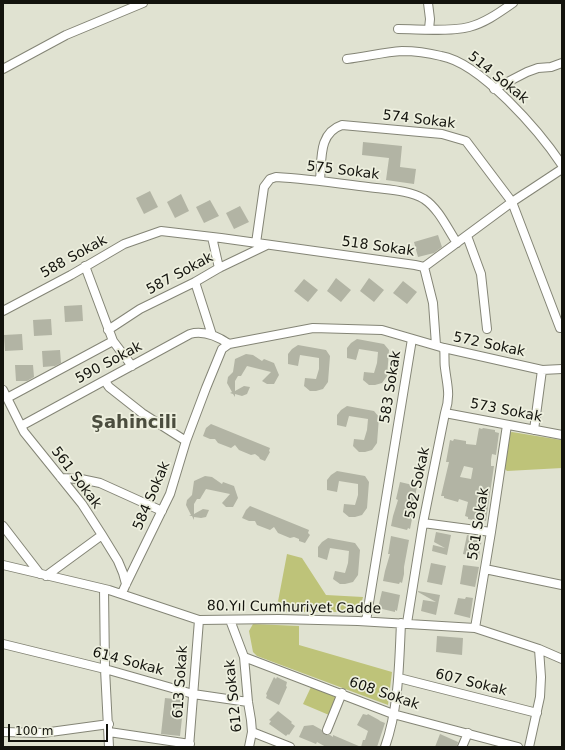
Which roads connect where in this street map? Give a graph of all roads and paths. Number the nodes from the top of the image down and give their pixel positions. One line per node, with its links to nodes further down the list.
1 (143, 3): 8 (street)
2 (428, 3): 5 (street)
3 (513, 3): 5 (street)
4 (398, 29): 5 (street)
5 (429, 29)
6 (347, 59): 9 (street, 514 Sokak)
7 (562, 63): 9 (street)
8 (3, 69)
9 (494, 89): 10 (street, 514 Sokak)
10 (562, 165)
11 (562, 169): 13 (street, 518 Sokak)
12 (320, 180): 13 (street, 574 Sokak); 17 (street, 575 Sokak); 18 (street, 575 Sokak)
13 (512, 202): 15 (street, 518 Sokak); 25 (street, 574 Sokak)
14 (161, 231): 16 (street, 518 Sokak); 20 (street, 588 Sokak)
15 (467, 236): 18 (street, 518 Sokak); 26 (street)
16 (212, 237): 17 (street, 518 Sokak); 22 (street)
17 (256, 243): 19 (street, 518 Sokak)
18 (457, 243): 21 (street, 518 Sokak)
19 (267, 245): 21 (street, 518 Sokak); 22 (street, 587 Sokak)
20 (85, 266): 24 (street, 588 Sokak); 27 (street)
21 (424, 267): 32 (street)
22 (219, 268): 23 (street, 587 Sokak)
23 (195, 282): 27 (street, 587 Sokak); 28 (street)
24 (3, 311)
25 (561, 328)
26 (487, 329)
27 (108, 330): 30 (street)
28 (212, 335): 31 (street); 34 (street, 590 Sokak)
29 (412, 339): 31 (street, 583 Sokak); 32 (street, 572 Sokak); 61 (street, 583 Sokak)
30 (113, 341): 34 (street); 39 (street)
31 (230, 344): 45 (street, 584 Sokak)
32 (436, 345): 33 (street, 572 Sokak)
33 (444, 348): 36 (street, 572 Sokak); 40 (street, 582 Sokak)
34 (132, 366): 37 (street, 590 Sokak)
35 (562, 369): 36 (street, 572 Sokak)
36 (542, 370): 43 (street)
37 (105, 381): 42 (street, 590 Sokak); 45 (street)
38 (3, 390): 39 (street, 561 Sokak)
39 (7, 398): 42 (street, 561 Sokak)
40 (445, 413): 41 (street, 573 Sokak); 48 (street, 582 Sokak)
41 (507, 425): 43 (street, 573 Sokak); 50 (street, 581 Sokak)
42 (21, 426): 46 (street, 561 Sokak)
43 (534, 430): 44 (street, 573 Sokak)
44 (562, 435)
45 (186, 441): 47 (street, 584 Sokak)
46 (61, 478): 47 (street); 51 (street, 561 Sokak)
47 (162, 511): 55 (street, 584 Sokak)
48 (423, 523): 50 (street); 62 (street, 582 Sokak)
49 (3, 526): 54 (street)
50 (491, 532): 53 (street, 581 Sokak)
51 (102, 535): 54 (street); 55 (street, 561 Sokak)
52 (3, 565): 54 (street, 80.Yıl Cumhuriyet Cadde)
53 (485, 570): 56 (street); 63 (street, 581 Sokak)
54 (43, 575): 57 (street, 80.Yıl Cumhuriyet Cadde)
55 (126, 584): 58 (street, 584 Sokak)
56 (562, 585)
57 (104, 589): 58 (street, 80.Yıl Cumhuriyet Cadde); 68 (street)
58 (122, 593): 59 (street, 80.Yıl Cumhuriyet Cadde)
59 (199, 620): 60 (street, 80.Yıl Cumhuriyet Cadde); 71 (street, 613 Sokak)
60 (230, 620): 61 (street, 80.Yıl Cumhuriyet Cadde); 66 (street, 612 Sokak)
61 (366, 621): 62 (street, 80.Yıl Cumhuriyet Cadde)
62 (404, 623): 63 (street, 80.Yıl Cumhuriyet Cadde); 69 (street, 582 Sokak)
63 (475, 628): 65 (street, 80.Yıl Cumhuriyet Cadde)
64 (3, 644): 68 (street, 614 Sokak)
65 (539, 649): 67 (street, 80.Yıl Cumhuriyet Cadde); 73 (street)
66 (244, 657): 70 (street, 608 Sokak); 72 (street, 612 Sokak)
67 (562, 660)
68 (105, 669): 71 (street, 614 Sokak); 75 (street)
69 (399, 678): 73 (street, 607 Sokak); 74 (street, 582 Sokak)
70 (342, 693): 74 (street, 608 Sokak); 76 (street)
71 (193, 694): 72 (street, 614 Sokak); 80 (street, 613 Sokak)
72 (248, 702): 78 (street, 612 Sokak)
73 (537, 713): 81 (street)
74 (393, 714): 79 (street, 608 Sokak); 85 (street, 582 Sokak)
75 (109, 728): 77 (street); 80 (street); 82 (street)
76 (327, 730)
77 (3, 732)
78 (252, 732): 83 (street, 612 Sokak); 84 (street)
79 (468, 733): 86 (street); 87 (street, 608 Sokak)
80 (189, 746)
81 (529, 746)
82 (109, 747)
83 (249, 747)
84 (290, 747)
85 (384, 747)
86 (462, 747)
87 (518, 747)

